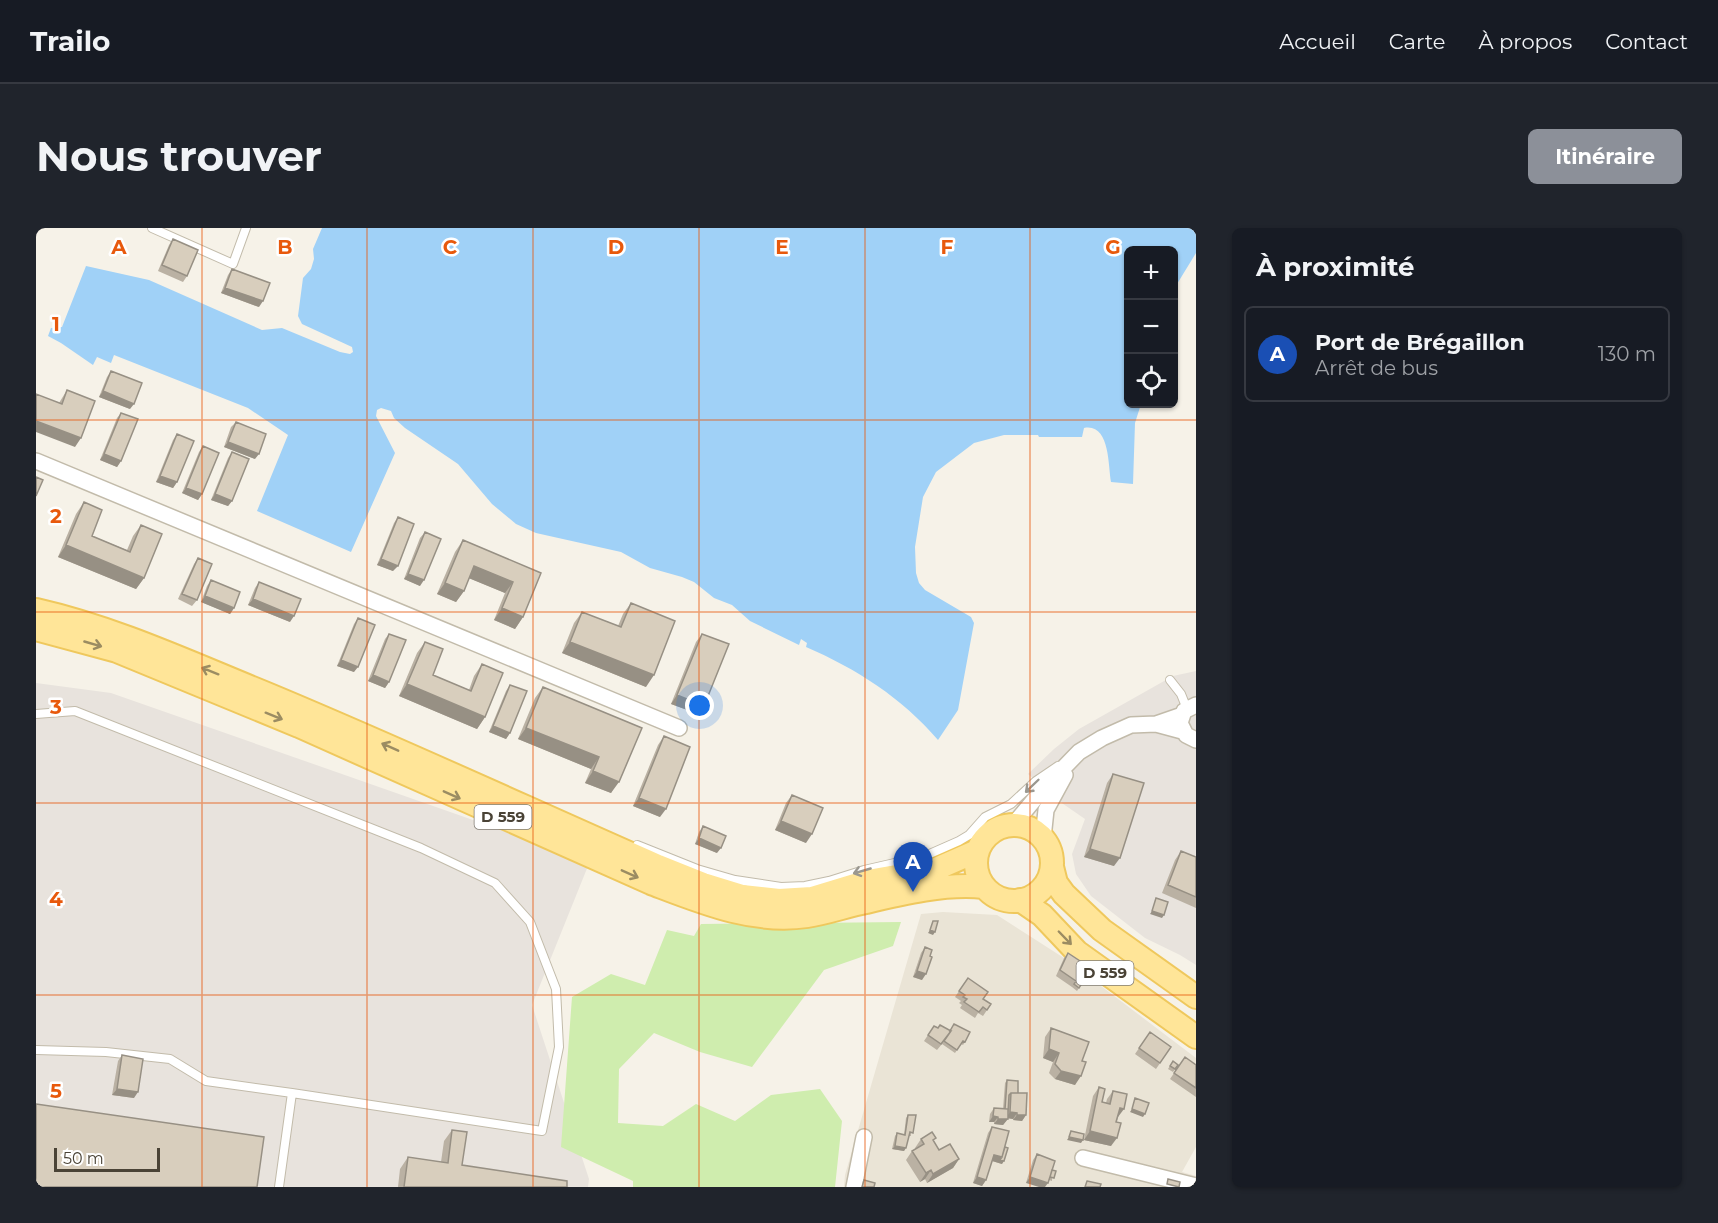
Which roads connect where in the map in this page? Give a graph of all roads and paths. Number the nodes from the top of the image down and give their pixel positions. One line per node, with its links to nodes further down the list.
1 (152, 228): 2 (lane)
2 (246, 228)
3 (36, 461): 10 (street)
4 (36, 610): 14 (main road, D 559, one-way to 4)
5 (36, 629): 21 (main road, D 559, one-way to 21)
6 (1170, 680): 7 (lane)
7 (1188, 710): 9 (street); 11 (street)
8 (36, 714): 26 (lane)
9 (1156, 724): 11 (street); 13 (street)
10 (679, 728)
11 (1182, 731): 12 (street)
12 (1196, 740)
13 (1079, 752): 15 (street); 17 (street); 18 (lane, one-way to 18)
14 (541, 814): 16 (lane); 19 (main road, D 559)
15 (1014, 824): 17 (main road); 19 (main road)
16 (616, 838)
17 (1043, 838): 20 (main road)
18 (627, 841)
19 (977, 851): 21 (main road)
20 (1052, 867): 22 (main road); 23 (main road, D 559)
21 (984, 887): 22 (main road)
22 (1020, 900): 24 (main road, D 559, one-way to 24)
23 (1192, 989)
24 (1196, 1037)
25 (36, 1050): 26 (lane)
26 (292, 1093): 30 (lane)
27 (864, 1137): 31 (street)
28 (1083, 1158): 29 (street)
29 (1196, 1186)
30 (279, 1187)
31 (854, 1187)

